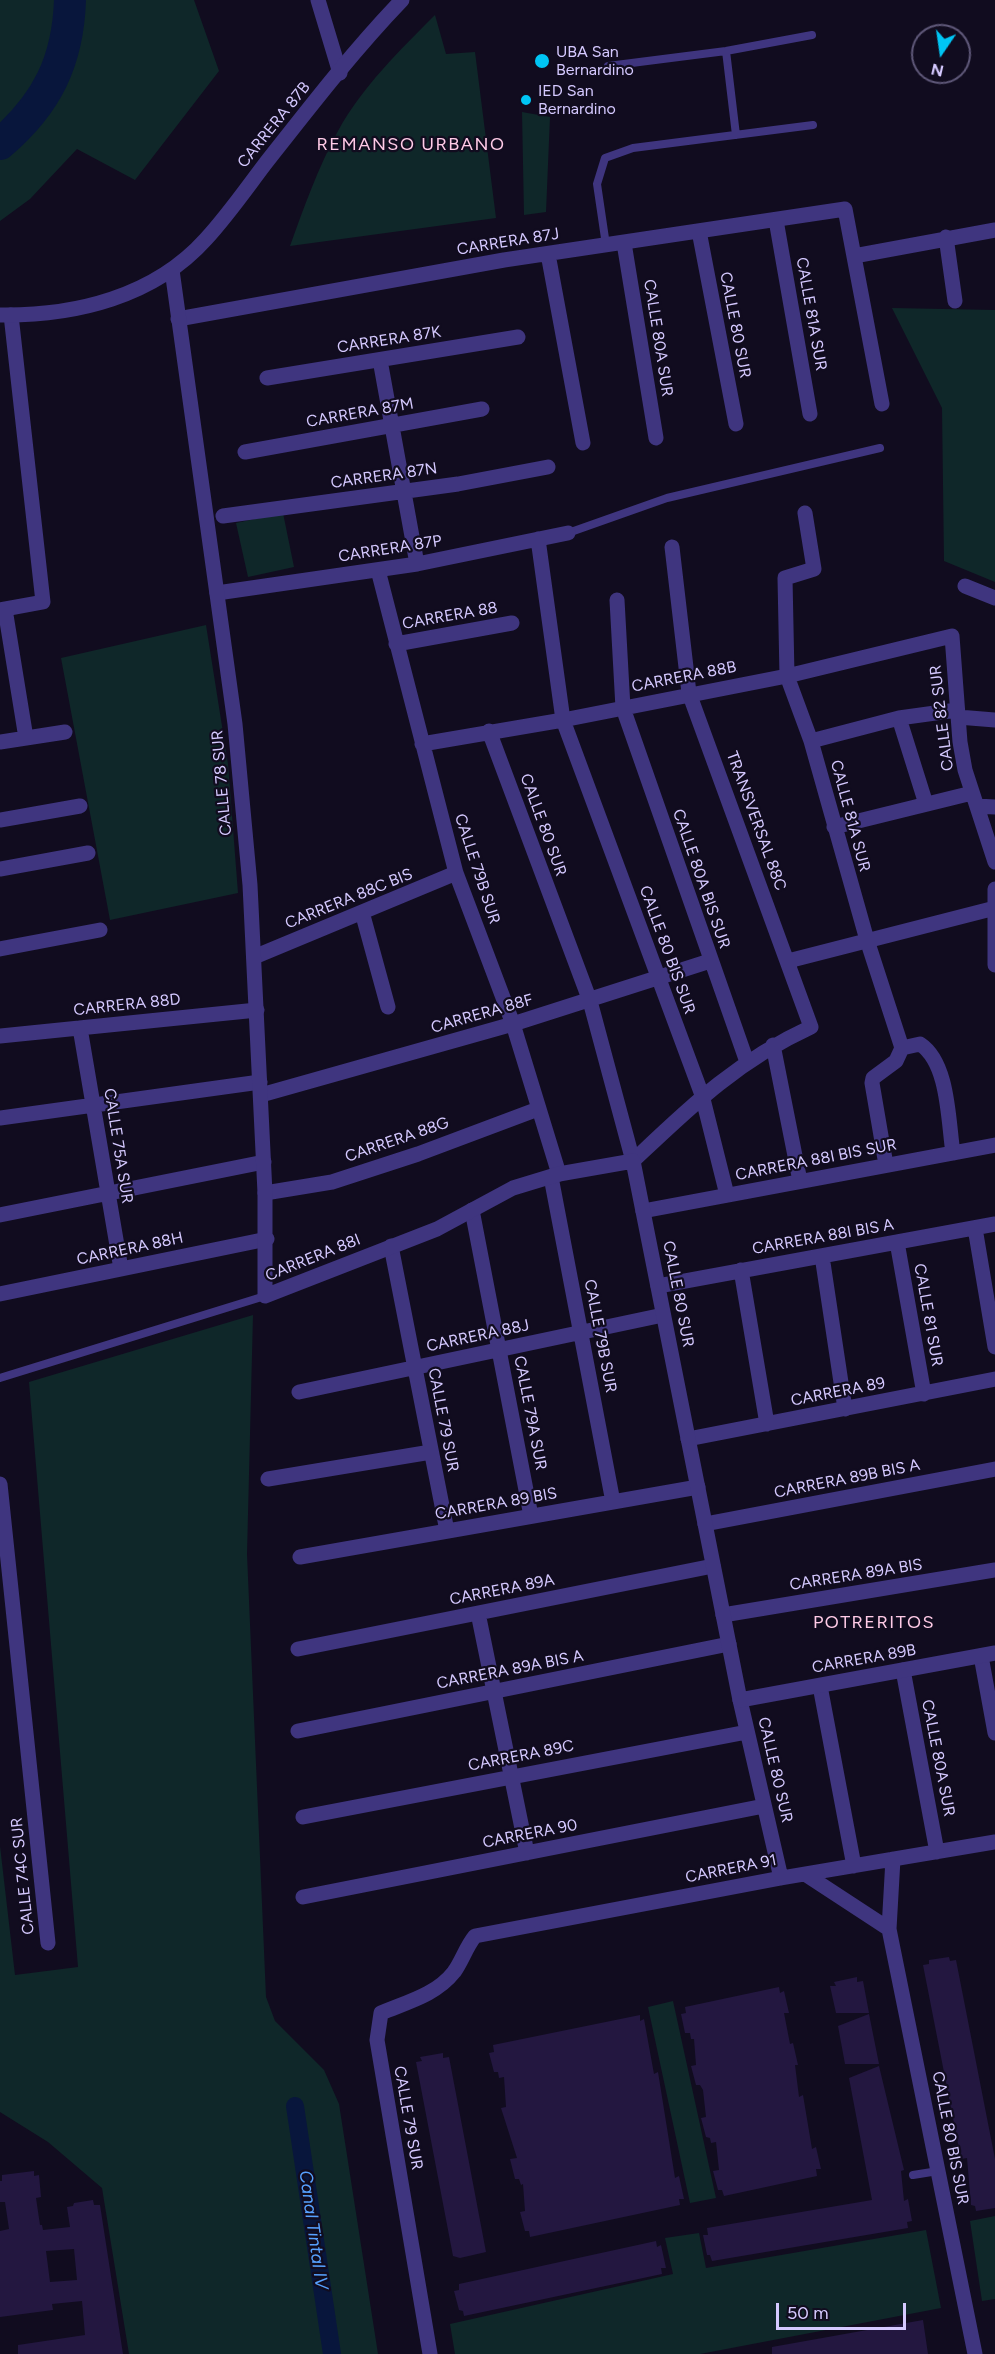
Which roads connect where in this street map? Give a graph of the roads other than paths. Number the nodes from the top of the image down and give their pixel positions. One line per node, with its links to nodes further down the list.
1 (318, 0): 6 (street)
2 (402, 0): 6 (street, CARRERA 87B)
3 (812, 35): 4 (lane)
4 (726, 51): 5 (lane); 8 (lane)
5 (608, 66)
6 (340, 73): 17 (street, CARRERA 87B)
7 (813, 125): 8 (lane)
8 (736, 135): 14 (lane)
9 (776, 220): 11 (street, CARRERA 87J); 16 (street, CARRERA 87J); 26 (street, CALLE 81A SUR)
10 (995, 230): 12 (street)
11 (699, 231): 13 (street, CARRERA 87J); 27 (street, CALLE 80 SUR)
12 (946, 237): 16 (street); 18 (street)
13 (624, 243): 14 (street, CARRERA 87J); 29 (street, CALLE 80A SUR)
14 (606, 245): 15 (street, CARRERA 87J)
15 (548, 254): 20 (street, CARRERA 87J); 30 (street)
16 (854, 256): 24 (street)
17 (172, 270): 19 (street, CARRERA 87B); 20 (street, CALLE 78 SUR)
18 (955, 301)
19 (6, 315): 46 (street)
20 (178, 319): 43 (street, CALLE 78 SUR)
21 (518, 337): 22 (street, CARRERA 87K)
22 (380, 360): 23 (street, CARRERA 87K); 28 (street)
23 (267, 378)
24 (882, 404)
25 (482, 409): 28 (street, CARRERA 87M)
26 (810, 414)
27 (735, 424)
28 (392, 426): 32 (street, CARRERA 87M); 34 (street)
29 (656, 438)
30 (583, 443)
31 (880, 448): 37 (lane)
32 (245, 452)
33 (548, 467): 34 (street, CARRERA 87N)
34 (404, 491): 36 (street, CARRERA 87N); 40 (street)
35 (805, 513): 50 (street, CALLE 81A SUR)
36 (223, 516)
37 (568, 532): 38 (street, CARRERA 87P)
38 (538, 538): 40 (street, CARRERA 87P); 55 (street, CALLE 80 BIS SUR)
39 (672, 547): 51 (street)
40 (417, 564): 41 (street, CARRERA 87P)
41 (378, 570): 43 (street, CARRERA 87P); 49 (street, CALLE 79B SUR)
42 (965, 586): 44 (street)
43 (217, 593): 79 (street, CALLE 78 SUR)
44 (995, 598)
45 (617, 600): 52 (street, CALLE 80A BIS SUR)
46 (3, 609): 59 (street)
47 (512, 623): 49 (street, CARRERA 88)
48 (952, 636): 50 (street, CARRERA 88B); 53 (street, CALLE 82 SUR)
49 (396, 644): 62 (street, CALLE 79B SUR)
50 (787, 676): 51 (street, CARRERA 88B); 60 (street, CALLE 81A SUR)
51 (689, 693): 52 (street, CARRERA 88B); 81 (street, TRANSVERSAL 88C)
52 (623, 708): 55 (street, CARRERA 88B); 80 (street, CALLE 80A BIS SUR)
53 (957, 713): 54 (street); 56 (street); 63 (street, CALLE 82 SUR)
54 (899, 718): 60 (street); 64 (street)
55 (563, 720): 57 (street, CARRERA 88B); 83 (street, CALLE 80 BIS SUR)
56 (995, 720)
57 (489, 731): 62 (street, CARRERA 88B); 84 (street, CALLE 80 SUR)
58 (65, 732): 59 (street)
59 (26, 738): 61 (street)
60 (811, 741): 68 (street, CALLE 81A SUR)
61 (0, 742)
62 (422, 744): 72 (street, CALLE 79B SUR)
63 (975, 800): 64 (street); 66 (street); 70 (street, CALLE 82 SUR)
64 (926, 804): 68 (street)
65 (80, 806): 67 (street)
66 (995, 807)
67 (0, 820)
68 (834, 827): 77 (street, CALLE 81A SUR)
69 (88, 853): 71 (street)
70 (995, 862)
71 (0, 869)
72 (456, 873): 75 (street, CARRERA 88C BIS); 87 (street, CALLE 79B SUR)
73 (995, 890): 74 (street)
74 (994, 908): 77 (street); 82 (street)
75 (363, 912): 79 (street, CARRERA 88C BIS); 85 (street)
76 (100, 930): 78 (street)
77 (867, 940): 81 (street); 91 (street, CALLE 81A SUR)
78 (0, 949)
79 (254, 957): 86 (street, CALLE 78 SUR)
80 (710, 961): 83 (street, CARRERA 88F); 92 (street, CALLE 80A BIS SUR)
81 (788, 961): 90 (street, TRANSVERSAL 88C)
82 (995, 966)
83 (658, 978): 84 (street, CARRERA 88F); 94 (street, CALLE 80 BIS SUR)
84 (590, 1001): 87 (street, CARRERA 88F); 100 (street, CALLE 80 SUR)
85 (388, 1007)
86 (257, 1010): 88 (street, CARRERA 88D); 93 (street, CALLE 78 SUR)
87 (513, 1024): 93 (street, CARRERA 88F); 96 (street, CALLE 79B SUR)
88 (80, 1028): 89 (street, CARRERA 88D); 95 (street, CALLE 75A SUR)
89 (0, 1036)
90 (773, 1045): 92 (street); 104 (street)
91 (899, 1054): 99 (street); 102 (street)
92 (747, 1062): 94 (street)
93 (261, 1089): 95 (street, CARRERA 88F); 101 (street, CALLE 78 SUR)
94 (702, 1095): 100 (street); 107 (street, CALLE 80 BIS SUR)
95 (93, 1105): 97 (street, CARRERA 88F); 106 (street, CALLE 75A SUR)
96 (538, 1108): 103 (street, CALLE 79B SUR); 105 (street, CARRERA 88G)
97 (0, 1118)
98 (995, 1145): 99 (street, CARRERA 88I BIS SUR)
99 (953, 1153): 102 (street, CARRERA 88I BIS SUR)
100 (633, 1161): 103 (street, CARRERA 88I); 109 (street, CALLE 80 SUR)
101 (264, 1162): 105 (street, CALLE 78 SUR); 106 (street)
102 (886, 1165): 104 (street, CARRERA 88I BIS SUR)
103 (555, 1176): 108 (street, CARRERA 88I); 124 (street, CALLE 79B SUR)
104 (800, 1181): 107 (street, CARRERA 88I BIS SUR)
105 (265, 1193): 113 (street, CALLE 78 SUR)
106 (108, 1194): 110 (street); 117 (street, CALLE 75A SUR)
107 (727, 1195): 109 (street, CARRERA 88I BIS SUR)
108 (472, 1210): 115 (street, CARRERA 88I); 126 (street, CALLE 79A SUR)
109 (643, 1211): 119 (street, CALLE 80 SUR)
110 (0, 1215)
111 (995, 1224): 112 (street, CARRERA 88I BIS A)
112 (975, 1228): 114 (street, CARRERA 88I BIS A); 122 (street)
113 (267, 1239): 117 (street, CARRERA 88H); 121 (street, CALLE 78 SUR)
114 (897, 1242): 116 (street, CARRERA 88I BIS A); 131 (street, CALLE 81 SUR)
115 (391, 1246): 121 (street, CARRERA 88I); 127 (street, CALLE 79 SUR)
116 (822, 1256): 118 (street, CARRERA 88I BIS A); 132 (street)
117 (121, 1269): 120 (street, CARRERA 88H)
118 (741, 1270): 119 (street, CARRERA 88I BIS A); 133 (street)
119 (658, 1286): 123 (street, CALLE 80 SUR)
120 (0, 1294)
121 (266, 1296): 128 (lane, CARRERA 88I)
122 (991, 1298): 125 (street)
123 (663, 1315): 124 (street, CARRERA 88J); 134 (street, CALLE 80 SUR)
124 (581, 1332): 126 (street, CARRERA 88J); 140 (street, CALLE 79B SUR)
125 (995, 1347)
126 (499, 1349): 127 (street, CARRERA 88J); 141 (street, CALLE 79A SUR)
127 (414, 1367): 130 (street, CARRERA 88J); 135 (street, CALLE 79 SUR)
128 (0, 1378)
129 (995, 1379): 131 (street, CARRERA 89)
130 (299, 1392)
131 (924, 1394): 132 (street, CARRERA 89)
132 (845, 1409): 133 (street, CARRERA 89)
133 (767, 1424): 134 (street, CARRERA 89)
134 (688, 1439): 139 (street, CALLE 80 SUR)
135 (431, 1452): 137 (street); 143 (street, CALLE 79 SUR)
136 (995, 1469): 142 (street, CARRERA 89B BIS A)
137 (268, 1479)
138 (0, 1484): 172 (street, CALLE 74C SUR)
139 (698, 1487): 140 (street, CARRERA 89 BIS); 142 (street, CALLE 80 SUR)
140 (613, 1502): 141 (street, CARRERA 89 BIS)
141 (531, 1516): 143 (street, CARRERA 89 BIS)
142 (705, 1524): 145 (street, CALLE 80 SUR)
143 (447, 1531): 144 (street, CARRERA 89 BIS)
144 (300, 1557)
145 (713, 1566): 147 (street, CARRERA 89A); 148 (street, CALLE 80 SUR)
146 (995, 1570): 148 (street, CARRERA 89A BIS)
147 (478, 1613): 150 (street, CARRERA 89A); 154 (street)
148 (723, 1615): 149 (street, CALLE 80 SUR)
149 (729, 1644): 154 (street, CARRERA 89A BIS A); 155 (street, CALLE 80 SUR)
150 (298, 1649)
151 (988, 1655): 152 (street, CARRERA 89B); 158 (street)
152 (903, 1670): 153 (street, CARRERA 89B); 163 (street, CALLE 80A SUR)
153 (820, 1686): 155 (street, CARRERA 89B); 166 (street)
154 (494, 1691): 156 (street, CARRERA 89A BIS A); 159 (street)
155 (740, 1700): 157 (street, CALLE 80 SUR)
156 (298, 1731)
157 (747, 1732): 159 (street, CARRERA 89C); 160 (street, CALLE 80 SUR)
158 (995, 1733)
159 (511, 1777): 161 (street, CARRERA 89C); 164 (street)
160 (764, 1806): 164 (street, CARRERA 90); 168 (street, CALLE 80 SUR)
161 (303, 1816)
162 (995, 1842): 163 (street, CARRERA 91)
163 (937, 1852): 165 (street, CARRERA 91)
164 (527, 1853): 169 (street, CARRERA 90)
165 (893, 1859): 166 (street, CARRERA 91); 170 (street, CALLE 80 BIS SUR)
166 (854, 1866): 167 (street, CARRERA 91)
167 (806, 1874): 168 (street, CARRERA 91); 170 (street)
168 (781, 1878): 171 (street, CARRERA 91)
169 (303, 1897)
170 (890, 1929): 173 (street, CALLE 80 BIS SUR)
171 (475, 1936): 175 (street, CALLE 79 SUR)
172 (48, 1942)
173 (938, 2171): 174 (lane); 176 (street, CALLE 80 BIS SUR)
174 (913, 2175)
175 (430, 2354)
176 (975, 2354)

